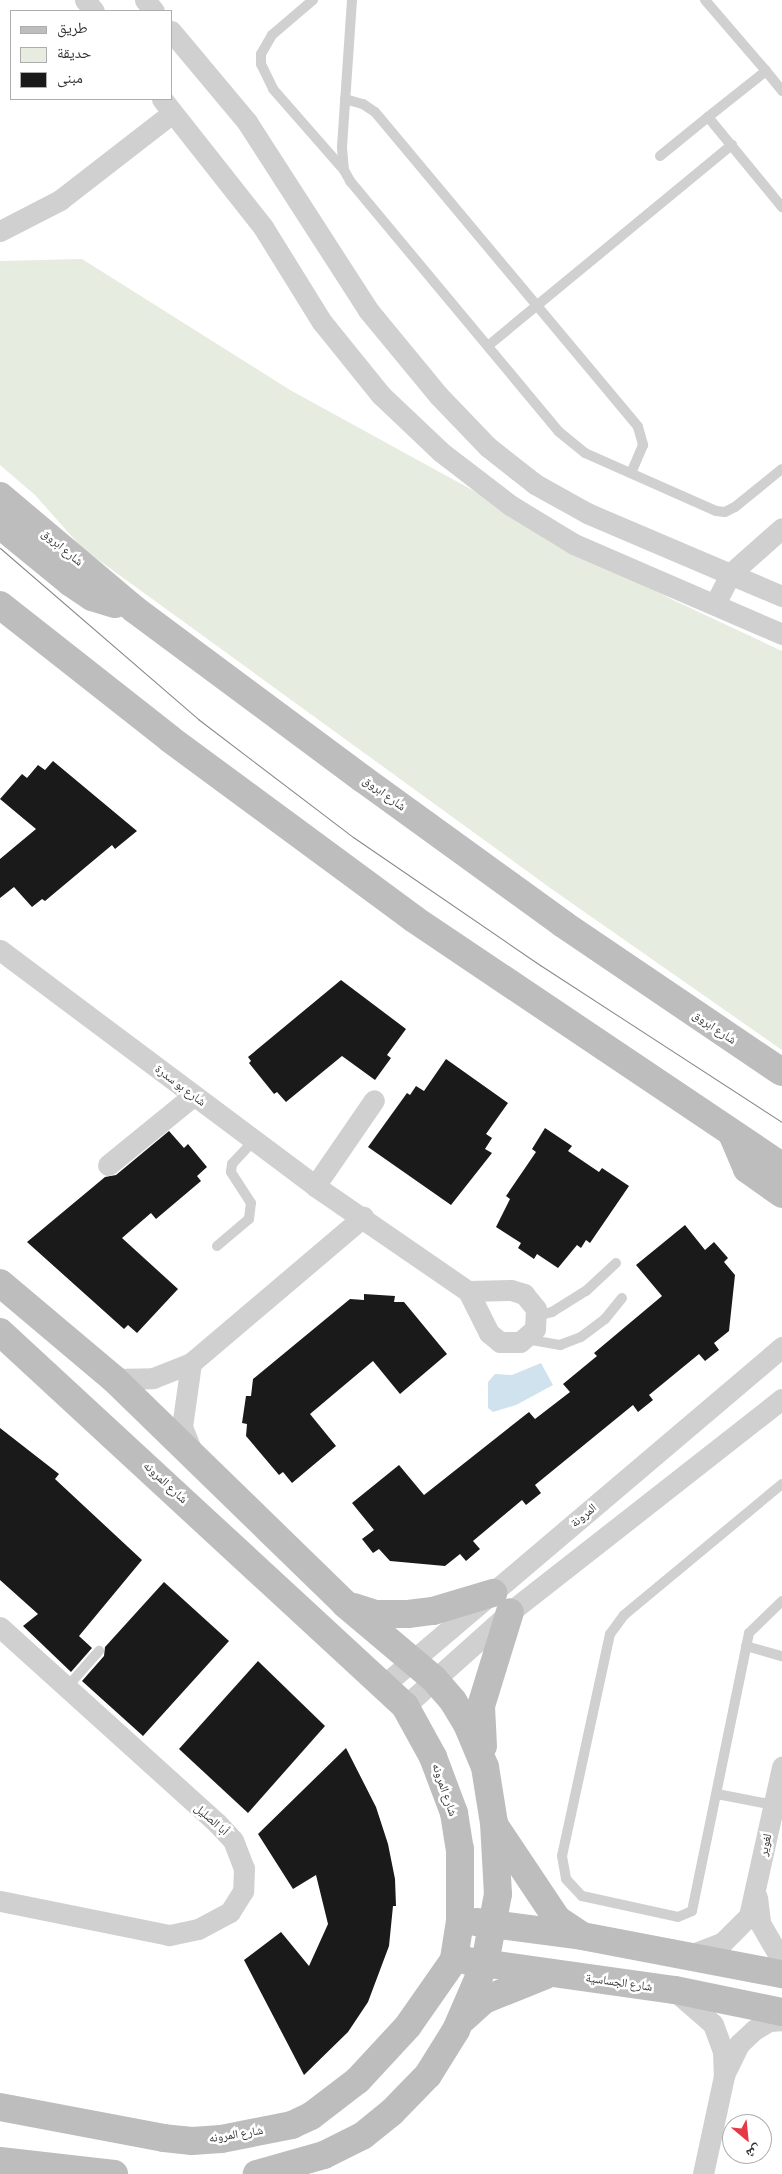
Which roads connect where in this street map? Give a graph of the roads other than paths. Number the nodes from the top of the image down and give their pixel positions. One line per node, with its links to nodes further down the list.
1 (85, 0): 6 (street)
2 (145, 0): 7 (street)
3 (313, 0): 16 (lane)
4 (352, 0): 11 (lane)
5 (705, 0): 9 (lane)
6 (93, 10)
7 (153, 10)
8 (172, 32): 26 (street)
9 (766, 71): 10 (lane); 13 (lane)
10 (782, 91)
11 (345, 99): 16 (lane); 19 (lane)
12 (167, 106): 18 (street); 28 (street)
13 (708, 117): 14 (lane); 15 (lane)
14 (732, 145): 17 (lane); 19 (lane)
15 (660, 156)
16 (344, 170): 20 (lane)
17 (782, 207)
18 (0, 231)
19 (537, 305): 20 (lane); 22 (lane)
20 (489, 345): 22 (lane)
21 (782, 468): 22 (lane)
22 (631, 473)
23 (0, 496): 30 (street, شارع ابروق)
24 (0, 525): 30 (street)
25 (782, 528): 26 (street)
26 (730, 574): 27 (street); 28 (street)
27 (782, 596)
28 (715, 604): 31 (street)
29 (0, 606): 34 (street)
30 (134, 609): 33 (street, شارع ابروق)
31 (782, 634)
32 (0, 950): 35 (street, شارع بو سدرة)
33 (782, 1072)
34 (664, 1090): 37 (street); 39 (street)
35 (194, 1096): 38 (street, شارع بو سدرة); 40 (street)
36 (374, 1100): 42 (street)
37 (734, 1136): 41 (street); 43 (street)
38 (254, 1140): 42 (street, شارع بو سدرة); 45 (lane)
39 (782, 1146)
40 (108, 1165)
41 (782, 1166)
42 (315, 1186): 44 (street, شارع بو سدرة)
43 (782, 1194)
44 (362, 1217): 48 (street, شارع بو سدرة); 54 (street)
45 (217, 1246)
46 (616, 1263): 50 (lane)
47 (0, 1283): 55 (street)
48 (468, 1290): 50 (street); 52 (street, شارع بو سدرة)
49 (622, 1298): 52 (lane)
50 (538, 1316): 52 (street)
51 (0, 1332): 68 (street, شارع المرونه)
52 (526, 1339)
53 (782, 1347): 60 (street, المرونة)
54 (191, 1363): 55 (street); 57 (street)
55 (114, 1380): 57 (street)
56 (782, 1399): 60 (street, المرونة)
57 (192, 1453): 61 (street)
58 (782, 1484): 73 (lane)
59 (782, 1601): 63 (lane)
60 (502, 1602): 61 (street); 66 (street, المرونة); 67 (street, المرونة); 71 (street)
61 (345, 1604): 66 (street)
62 (0, 1627): 69 (street, أبا الصليل)
63 (746, 1646): 65 (lane); 73 (lane)
64 (99, 1651): 69 (lane)
65 (782, 1656)
66 (414, 1660): 67 (street); 68 (street, المرونة)
67 (434, 1679): 70 (street, المرونة); 71 (street)
68 (384, 1684): 70 (street, شارع المرونه)
69 (68, 1686): 77 (street, أبا الصليل)
70 (405, 1706): 78 (street, شارع المرونه)
71 (485, 1767): 75 (street)
72 (782, 1767): 74 (street, لغوير)
73 (717, 1794): 74 (lane)
74 (774, 1805): 76 (street, لغوير)
75 (494, 1823): 79 (street); 80 (street)
76 (756, 1893): 81 (street, لغوير); 83 (street, لغوير)
77 (0, 1901)
78 (460, 1921): 79 (street); 82 (street, شارع المرونه)
79 (493, 1923): 80 (street); 84 (street)
80 (582, 1936): 81 (street)
81 (690, 1955): 86 (street)
82 (454, 1960): 84 (street, شارع الجساسية); 92 (street, شارع المرونه)
83 (782, 1960)
84 (485, 1963): 85 (street, شارع الجساسية); 90 (street)
85 (551, 1974): 87 (street, شارع الجساسية); 90 (street)
86 (782, 1974)
87 (675, 1990): 88 (street, شارع الجساسية); 91 (street)
88 (782, 2012)
89 (782, 2020): 91 (street)
90 (456, 2030): 96 (street)
91 (724, 2076): 97 (street)
92 (0, 2108)
93 (0, 2161): 94 (street)
94 (68, 2170): 95 (street)
95 (114, 2174)
96 (257, 2174)
97 (703, 2174)

